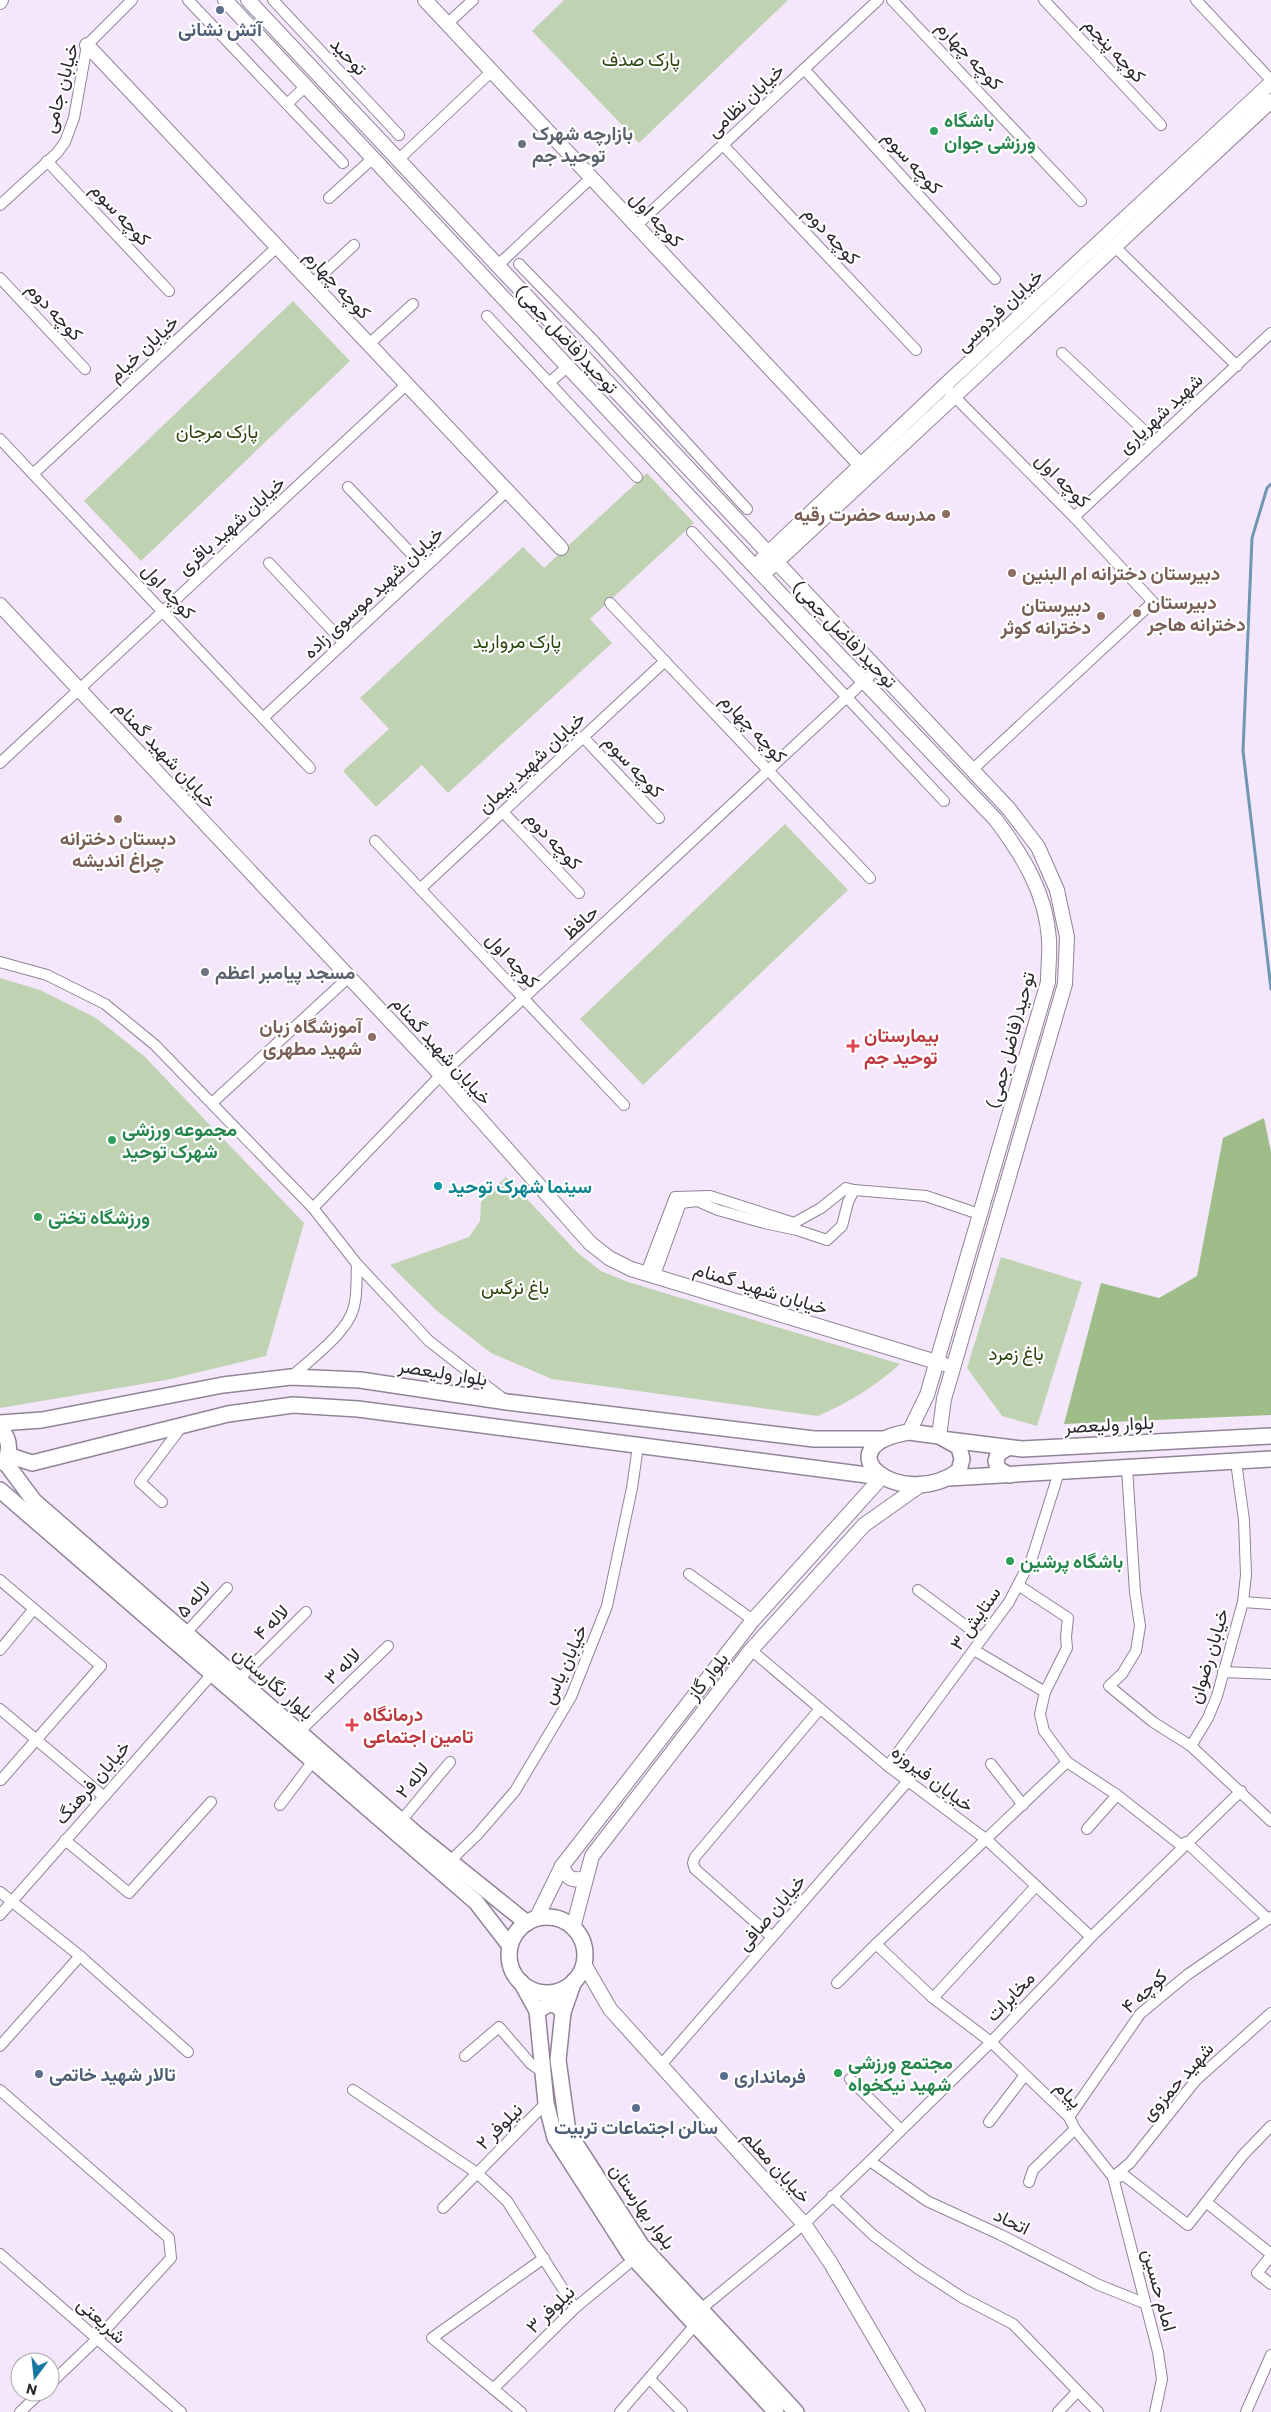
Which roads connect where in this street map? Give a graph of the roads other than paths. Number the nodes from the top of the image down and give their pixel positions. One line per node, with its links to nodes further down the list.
1 (132, 0): 13 (street, خیابان جامی)
2 (188, 0): 21 (street)
3 (225, 0): 19 (street, توحید(فاضل جمی))
4 (248, 0): 17 (street, توحید(فاضل جمی))
5 (273, 0): 14 (street, توحید)
6 (425, 0): 12 (street, کوچه اول)
7 (473, 0): 12 (street)
8 (878, 0): 15 (street, خیابان نظامی)
9 (892, 0): 33 (street, کوچه چهارم)
10 (1044, 0): 24 (street, کوچه پنجم)
11 (1196, 0): 18 (street)
12 (447, 24): 16 (street, کوچه اول)
13 (87, 45): 29 (street, خیابان جامی); 38 (street, کوچه چهارم)
14 (331, 63): 17 (street); 25 (street, توحید)
15 (804, 69): 26 (street, خیابان نظامی); 42 (street, کوچه سوم)
16 (492, 72): 28 (street); 31 (street, کوچه اول)
17 (318, 76): 22 (street, توحید(فاضل جمی))
18 (1271, 82): 36 (street, خیابان فردوسی)
19 (305, 87): 21 (street); 23 (street, توحید(فاضل جمی))
20 (1271, 101): 36 (street, خیابان فردوسی)
21 (287, 104): 30 (street)
22 (351, 111): 23 (street); 28 (street, توحید(فاضل جمی))
23 (338, 122): 27 (street, توحید(فاضل جمی))
24 (1161, 124)
25 (399, 136)
26 (723, 145): 35 (street, خیابان نظامی); 50 (street, کوچه دوم)
27 (372, 158): 32 (street); 53 (street, توحید(فاضل جمی))
28 (398, 160): 40 (street, توحید(فاضل جمی))
29 (47, 161): 34 (street, خیابان جامی); 44 (street, کوچه سوم)
30 (343, 163)
31 (592, 177): 35 (street, کوچه اول); 40 (street)
32 (329, 198)
33 (1081, 201)
34 (0, 205)
35 (637, 225): 61 (street, کوچه اول)
36 (1110, 242): 54 (street); 58 (street, خیابان فردوسی)
37 (354, 245): 43 (street)
38 (277, 247): 43 (street, کوچه چهارم); 62 (street, خیابان خیام)
39 (519, 264): 48 (street)
40 (497, 266): 52 (street, توحید(فاضل جمی))
41 (0, 278): 55 (street, کوچه دوم)
42 (995, 280)
43 (312, 284): 49 (street, کوچه چهارم)
44 (169, 291)
45 (413, 304): 49 (street)
46 (486, 316): 56 (street)
47 (1271, 333): 54 (street, شهید شهریاری)
48 (594, 341): 52 (street); 66 (street)
49 (369, 344): 57 (street, کوچه چهارم)
50 (916, 350)
51 (1062, 353): 60 (street)
52 (579, 354): 70 (street, توحید(فاضل جمی))
53 (568, 366): 56 (street); 73 (street, توحید(فاضل جمی))
54 (1237, 366): 60 (street, شهید شهریاری)
55 (85, 369)
56 (549, 383): 63 (street)
57 (406, 385): 65 (street, کوچه چهارم); 76 (street, خیابان شهید باقری)
58 (948, 391): 61 (street, خیابان فردوسی); 67 (street, کوچه اول)
59 (0, 439): 62 (street, کوچه اول)
60 (1155, 441): 67 (street, شهید شهریاری)
61 (865, 470): 70 (street, خیابان فردوسی)
62 (33, 474): 76 (street, کوچه اول)
63 (637, 477)
64 (348, 487): 72 (street)
65 (507, 490): 69 (street, کوچه چهارم); 72 (street, خیابان شهید موسوی زاده)
66 (746, 509)
67 (1074, 518): 87 (street, کوچه اول)
68 (692, 532): 82 (street)
69 (561, 548)
70 (771, 558): 73 (street, خیابان فردوسی); 79 (street, توحید(فاضل جمی))
71 (269, 563): 77 (street)
72 (424, 568): 77 (street, خیابان شهید موسوی زاده)
73 (758, 570): 80 (street, توحید(فاضل جمی))
74 (610, 602): 78 (street, کوچه چهارم)
75 (0, 605): 81 (street, خیابان شهید گمنام)
76 (163, 612): 81 (street, خیابان شهید باقری); 83 (street, کوچه اول)
77 (344, 643): 83 (street, خیابان شهید موسوی زاده)
78 (665, 661): 84 (street, خیابان شهید پیمان); 88 (street, کوچه چهارم)
79 (877, 669): 80 (street, حافظ); 87 (street, توحید(فاضل جمی))
80 (864, 681): 82 (street, حافظ); 102 (street, توحید(فاضل جمی))
81 (78, 688): 85 (street, خیابان شهید باقری); 97 (street, خیابان شهید گمنام)
82 (846, 698): 88 (street, حافظ); 89 (street)
83 (263, 718): 86 (street, کوچه اول)
84 (583, 737): 90 (street, خیابان شهید پیمان); 91 (street, کوچه سوم)
85 (0, 763)
86 (310, 768)
87 (972, 770): 103 (street, توحید(فاضل جمی))
88 (768, 771): 93 (street, کوچه چهارم); 98 (street, حافظ)
89 (944, 801)
90 (503, 812): 94 (street, خیابان شهید پیمان); 95 (street, کوچه دوم)
91 (659, 818)
92 (375, 841): 94 (street, کوچه اول)
93 (870, 878)
94 (420, 889): 98 (street, کوچه اول)
95 (579, 892)
96 (0, 962): 100 (street)
97 (349, 977): 99 (street, خیابان شهید گمنام); 100 (street)
98 (524, 999): 99 (street, حافظ); 101 (street, کوچه اول)
99 (441, 1076): 105 (street, حافظ); 108 (street, خیابان شهید گمنام)
100 (212, 1103): 105 (street)
101 (624, 1105)
102 (997, 1159): 103 (street); 106 (street, توحید(فاضل جمی))
103 (1014, 1164): 110 (street, توحید(فاضل جمی))
104 (850, 1189): 106 (street); 108 (street); 108 (street)
105 (313, 1208): 107 (street)
106 (979, 1214): 109 (street, توحید(فاضل جمی))
107 (358, 1264): 111 (street); 112 (street)
108 (651, 1274): 109 (street, خیابان شهید گمنام)
109 (937, 1362): 110 (street, خیابان شهید گمنام); 116 (street, توحید(فاضل جمی))
110 (953, 1367): 118 (street, توحید(فاضل جمی))
111 (291, 1377): 112 (main road, بلوار ولیعصر); 113 (main road, بلوار ولیعصر)
112 (507, 1402): 119 (main road, بلوار ولیعصر)
113 (0, 1423)
114 (183, 1425): 120 (main road); 123 (main road); 132 (street)
115 (0, 1428): 123 (main road)
116 (909, 1432): 118 (main road, بلوار ولیعصر); 119 (main road, بلوار ولیعصر)
117 (1271, 1436): 121 (main road, بلوار ولیعصر)
118 (944, 1438): 121 (main road, بلوار ولیعصر); 129 (main road)
119 (882, 1439): 128 (main road)
120 (638, 1446): 128 (main road); 180 (street, خیابان یاس)
121 (1007, 1448): 127 (main road)
122 (1271, 1459): 124 (main road)
123 (4, 1461): 145 (main road, بلوار نگارستان)
124 (1236, 1462): 125 (main road); 140 (street, خیابان رضوان)
125 (1126, 1468): 126 (main road); 160 (street)
126 (1059, 1472): 127 (main road); 137 (street, ستایش ۳)
127 (1009, 1475): 129 (main road)
128 (882, 1477): 130 (main road); 133 (street, بلوار گاز)
129 (949, 1478): 130 (main road)
130 (922, 1484): 134 (street, بلوار گاز)
131 (0, 1490): 152 (main road, بلوار نگارستان)
132 (162, 1502)
133 (860, 1503): 134 (street); 144 (street, بلوار گاز)
134 (877, 1515): 149 (street, بلوار گاز)
135 (689, 1574): 144 (street)
136 (0, 1580): 142 (street)
137 (1018, 1585): 146 (street, ستایش ۳); 155 (street)
138 (227, 1588): 145 (street, لاله ۵)
139 (918, 1590): 146 (street)
140 (1243, 1602): 141 (street); 151 (street, خیابان رضوان)
141 (1271, 1604)
142 (33, 1610): 148 (street); 159 (street)
143 (306, 1612): 154 (street, لاله ۴)
144 (753, 1620): 181 (street, بلوار گاز)
145 (186, 1633): 154 (main road, بلوار نگارستان)
146 (982, 1638): 150 (street, ستایش ۳)
147 (388, 1646): 158 (street, لاله ۳)
148 (0, 1650)
149 (751, 1650): 157 (street, خیابان فیروزه); 182 (street, بلوار گاز)
150 (974, 1650): 155 (street); 165 (street, ستایش ۳)
151 (1223, 1672): 153 (street); 160 (street, خیابان رضوان)
152 (212, 1674): 161 (main road, بلوار نگارستان); 170 (street, خیابان فرهنگ)
153 (1271, 1674)
154 (239, 1679): 158 (main road, بلوار نگارستان)
155 (1045, 1692): 163 (street)
156 (0, 1709): 159 (street)
157 (819, 1710): 165 (street, خیابان فیروزه); 190 (street)
158 (299, 1732): 174 (main road, بلوار نگارستان)
159 (37, 1740): 166 (street); 170 (street)
160 (1191, 1746): 168 (street)
161 (313, 1761): 172 (street); 193 (main road, بلوار نگارستان)
162 (450, 1762): 174 (street, لاله ۲)
163 (1067, 1762): 169 (street); 173 (street)
164 (991, 1764): 173 (street)
165 (888, 1766): 167 (street, خیابان فیروزه)
166 (1, 1780)
167 (908, 1781): 178 (street, خیابان فیروزه); 190 (street, خیابان صافی)
168 (1241, 1791): 175 (street); 179 (street, مخابرات)
169 (1117, 1795): 176 (street); 179 (street)
170 (103, 1796): 177 (street, خیابان فرهنگ)
171 (211, 1802): 177 (street)
172 (280, 1805)
173 (1023, 1805): 178 (street)
174 (401, 1821): 180 (main road, بلوار نگارستان)
175 (1271, 1821)
176 (1087, 1829)
177 (65, 1840): 185 (street, خیابان فرهنگ)
178 (987, 1840): 183 (street, خیابان فیروزه); 192 (street)
179 (1184, 1844): 187 (street); 191 (street, مخابرات)
180 (449, 1862): 188 (main road, بلوار نگارستان)
181 (562, 1866): 182 (street); 188 (street, بلوار گاز)
182 (584, 1878): 189 (street, بلوار گاز)
183 (1036, 1886): 191 (street, خیابان فیروزه); 199 (street)
184 (0, 1892): 185 (street)
185 (12, 1902): 186 (street, خیابان فرهنگ); 194 (street)
186 (0, 1915)
187 (1270, 1918): 214 (street, کوچه ۴)
188 (531, 1921): 189 (main road); 193 (main road)
189 (573, 1928): 195 (main road)
190 (772, 1937): 207 (street, خیابان صافی)
191 (1091, 1937): 203 (street, مخابرات)
192 (876, 1944): 198 (street); 199 (street, پیام)
193 (510, 1946): 197 (main road)
194 (80, 1956): 204 (street); 205 (street)
195 (584, 1964): 196 (main road); 207 (street, خیابان معلم)
196 (574, 1981): 197 (main road); 201 (main road, بلوار بهارستان)
197 (521, 1982): 200 (main road, بلوار بهارستان)
198 (837, 1982)
199 (932, 1998): 203 (street, پیام)
200 (537, 2011): 201 (main road); 208 (main road, بلوار بهارستان)
201 (563, 2012): 234 (main road, بلوار بهارستان)
202 (1271, 2013): 221 (street, شهید حمزوی)
203 (991, 2042): 209 (street, پیام); 218 (street, مخابرات)
204 (0, 2046)
205 (188, 2052)
206 (466, 2056): 208 (street)
207 (661, 2065): 226 (street, خیابان معلم)
208 (544, 2073): 213 (main road, بلوار بهارستان)
209 (1026, 2075): 214 (street, پیام); 215 (street)
210 (850, 2079): 218 (street)
211 (0, 2090): 236 (street)
212 (353, 2090): 220 (street)
213 (546, 2103): 220 (street, نیلوفر ۲); 230 (main road, بلوار بهارستان)
214 (1069, 2117): 217 (street, پیام)
215 (989, 2122)
216 (1271, 2126): 224 (street)
217 (1075, 2129): 221 (street, پیام); 222 (street)
218 (901, 2130): 219 (street, مخابرات)
219 (870, 2161): 223 (street, مخابرات); 232 (street, اتحاد)
220 (477, 2173): 225 (street, نیلوفر ۲); 229 (street)
221 (1113, 2177): 224 (street); 232 (street, امام حسین)
222 (1029, 2182)
223 (832, 2196): 226 (street, مخابرات); 241 (street)
224 (1206, 2202): 228 (street)
225 (443, 2208)
226 (804, 2224): 234 (street, مخابرات); 250 (street, خیابان معلم)
227 (0, 2254): 236 (street, شریعتی)
228 (1271, 2255): 231 (street)
229 (544, 2258): 233 (street); 240 (street)
230 (634, 2258): 233 (street, نیلوفر ۳); 235 (main road, بلوار بهارستان)
231 (1271, 2284)
232 (1144, 2303): 253 (street, امام حسین)
233 (575, 2308): 240 (street, نیلوفر ۳)
234 (701, 2309): 249 (main road, بلوار بهارستان)
235 (695, 2325): 239 (street); 248 (main road, بلوار بهارستان)
236 (97, 2339): 238 (street); 244 (street, شریعتی)
237 (1271, 2355): 254 (street)
238 (60, 2374)
239 (649, 2378): 246 (street); 247 (street)
240 (493, 2390): 245 (street)
241 (1077, 2392): 251 (street); 252 (street)
242 (30, 2402): 243 (street)
243 (20, 2412)
244 (181, 2412)
245 (521, 2412)
246 (620, 2412)
247 (682, 2412)
248 (776, 2412)
249 (796, 2412)
250 (918, 2412)
251 (1058, 2412)
252 (1098, 2412)
253 (1155, 2412)
254 (1246, 2412)

